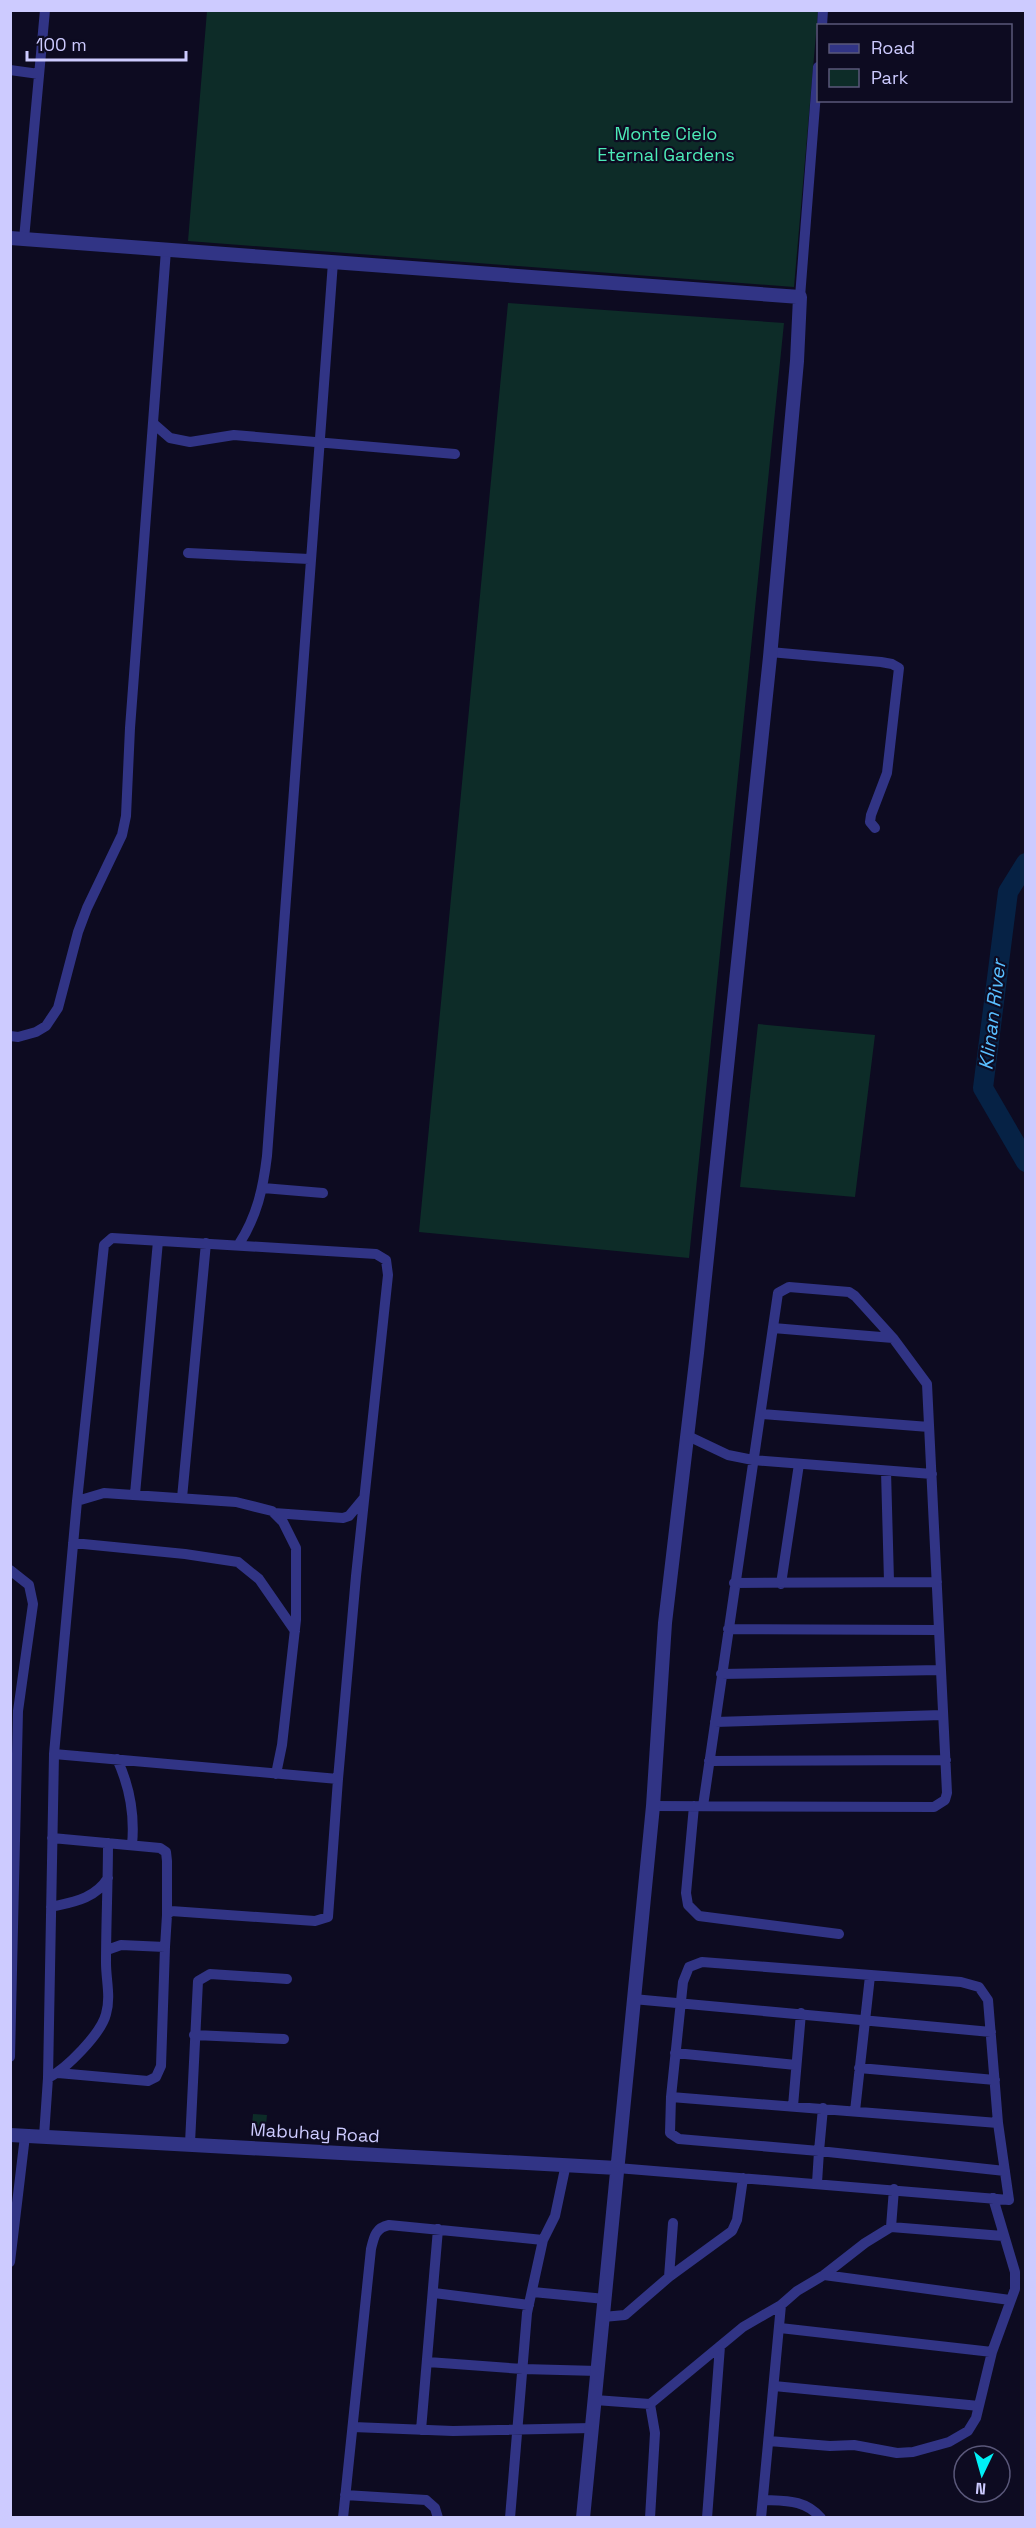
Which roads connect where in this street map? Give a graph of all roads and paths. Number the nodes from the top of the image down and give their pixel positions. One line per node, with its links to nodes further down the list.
1 (45, 10): 3 (street)
2 (10, 70): 3 (street)
3 (39, 74): 5 (street)
4 (817, 91): 8 (street)
5 (17, 239): 6 (street)
6 (166, 250): 7 (street); 9 (street)
7 (333, 262): 8 (street); 10 (street)
8 (800, 297): 14 (street)
9 (154, 424): 10 (street); 16 (street)
10 (319, 441): 11 (street); 13 (street)
11 (455, 454)
12 (188, 553): 13 (street)
13 (309, 559): 17 (street)
14 (770, 652): 15 (street); 26 (street)
15 (875, 828)
16 (10, 1036)
17 (263, 1188): 18 (street); 21 (street)
18 (323, 1193)
19 (158, 1240): 20 (street); 31 (street); 34 (street)
20 (206, 1243): 21 (street); 33 (street)
21 (239, 1244): 32 (street)
22 (773, 1328): 23 (street); 23 (street); 24 (street)
23 (893, 1338): 25 (street)
24 (761, 1414): 25 (street); 27 (street)
25 (929, 1426): 30 (street)
26 (688, 1436): 27 (street); 55 (street)
27 (753, 1460): 28 (street); 40 (street)
28 (799, 1464): 29 (street); 41 (street)
29 (886, 1471): 30 (street); 38 (street)
30 (932, 1474): 39 (street)
31 (135, 1494): 33 (street); 34 (street)
32 (364, 1497): 35 (street); 54 (street)
33 (182, 1498): 35 (street)
34 (77, 1501): 36 (street)
35 (274, 1513): 43 (street)
36 (73, 1543): 43 (street); 49 (street)
37 (10, 1570): 76 (street)
38 (889, 1581): 39 (street); 41 (street)
39 (937, 1582): 44 (street)
40 (734, 1583): 41 (street); 42 (street)
41 (781, 1584)
42 (728, 1629): 44 (street); 46 (street)
43 (295, 1630): 53 (street)
44 (938, 1630): 45 (street)
45 (940, 1670): 46 (street); 47 (street)
46 (721, 1674): 48 (street)
47 (942, 1714): 48 (street); 51 (street)
48 (715, 1722): 52 (street)
49 (54, 1754): 50 (street); 57 (street)
50 (117, 1759): 53 (street); 59 (street)
51 (946, 1760): 52 (street); 56 (street)
52 (709, 1761): 56 (street)
53 (276, 1774): 54 (street)
54 (338, 1779): 62 (street)
55 (653, 1806): 56 (street); 68 (street)
56 (698, 1806): 63 (street)
57 (52, 1838): 58 (street); 61 (street)
58 (108, 1843): 59 (street); 60 (street)
59 (132, 1845): 62 (street)
60 (108, 1878): 61 (street); 65 (street)
61 (51, 1907): 79 (street)
62 (167, 1915): 64 (street)
63 (839, 1934)
64 (165, 1947): 65 (street); 79 (street)
65 (107, 1950): 79 (street)
66 (870, 1976): 69 (street); 71 (street); 72 (street)
67 (287, 1979): 73 (street)
68 (633, 1999): 69 (street); 91 (street)
69 (681, 2002): 70 (street); 75 (street)
70 (801, 2013): 71 (street); 77 (street)
71 (864, 2019): 72 (street); 78 (street)
72 (991, 2032): 80 (street)
73 (194, 2035): 74 (street); 88 (street)
74 (284, 2039)
75 (675, 2053): 77 (street); 81 (street)
76 (10, 2057)
77 (796, 2065): 82 (street)
78 (860, 2068): 80 (street); 84 (street)
79 (53, 2076): 87 (street)
80 (995, 2080): 85 (street)
81 (670, 2097): 82 (street); 89 (street)
82 (793, 2106): 83 (street)
83 (823, 2108): 84 (street); 89 (street)
84 (855, 2111): 85 (street)
85 (998, 2123): 92 (street)
86 (18, 2135): 87 (street, Mabuhay Road); 102 (street)
87 (44, 2136): 88 (street, Mabuhay Road)
88 (190, 2144): 90 (street, Mabuhay Road)
89 (819, 2151): 92 (street); 94 (street)
90 (566, 2164): 91 (street, Mabuhay Road); 101 (street)
91 (617, 2168): 93 (street); 107 (street)
92 (1005, 2171): 96 (street)
93 (743, 2178): 94 (street); 104 (street)
94 (817, 2184): 95 (street)
95 (894, 2189): 96 (street); 98 (street)
96 (993, 2198): 100 (street)
97 (673, 2223): 104 (street)
98 (891, 2227): 100 (street); 103 (street)
99 (438, 2229): 101 (street); 106 (street); 122 (street)
100 (1003, 2236): 108 (street)
101 (543, 2240): 105 (street)
102 (10, 2262)
103 (824, 2275): 108 (street); 110 (street)
104 (669, 2277): 111 (street)
105 (533, 2292): 107 (street); 109 (street)
106 (434, 2293): 109 (street); 115 (street)
107 (605, 2299): 111 (street)
108 (1010, 2300): 114 (street)
109 (529, 2305): 116 (street)
110 (781, 2305): 112 (street); 113 (street)
111 (603, 2317): 117 (street)
112 (780, 2328): 114 (street); 118 (street)
113 (720, 2346): 120 (street); 134 (street)
114 (992, 2352): 121 (street)
115 (428, 2362): 116 (street); 125 (street)
116 (523, 2369): 117 (street); 124 (street)
117 (598, 2371): 119 (street)
118 (774, 2386): 121 (street); 126 (street)
119 (595, 2400): 120 (street); 123 (street)
120 (650, 2404): 133 (street)
121 (979, 2406): 126 (street)
122 (353, 2427): 125 (street); 127 (street)
123 (592, 2428): 124 (street); 132 (street)
124 (516, 2429): 125 (street); 131 (street)
125 (421, 2430)
126 (769, 2441): 128 (street)
127 (345, 2495): 129 (street); 130 (street)
128 (763, 2500): 135 (street); 136 (street)
129 (343, 2517)
130 (438, 2517)
131 (510, 2517)
132 (583, 2517)
133 (650, 2517)
134 (706, 2517)
135 (761, 2517)
136 (821, 2517)

